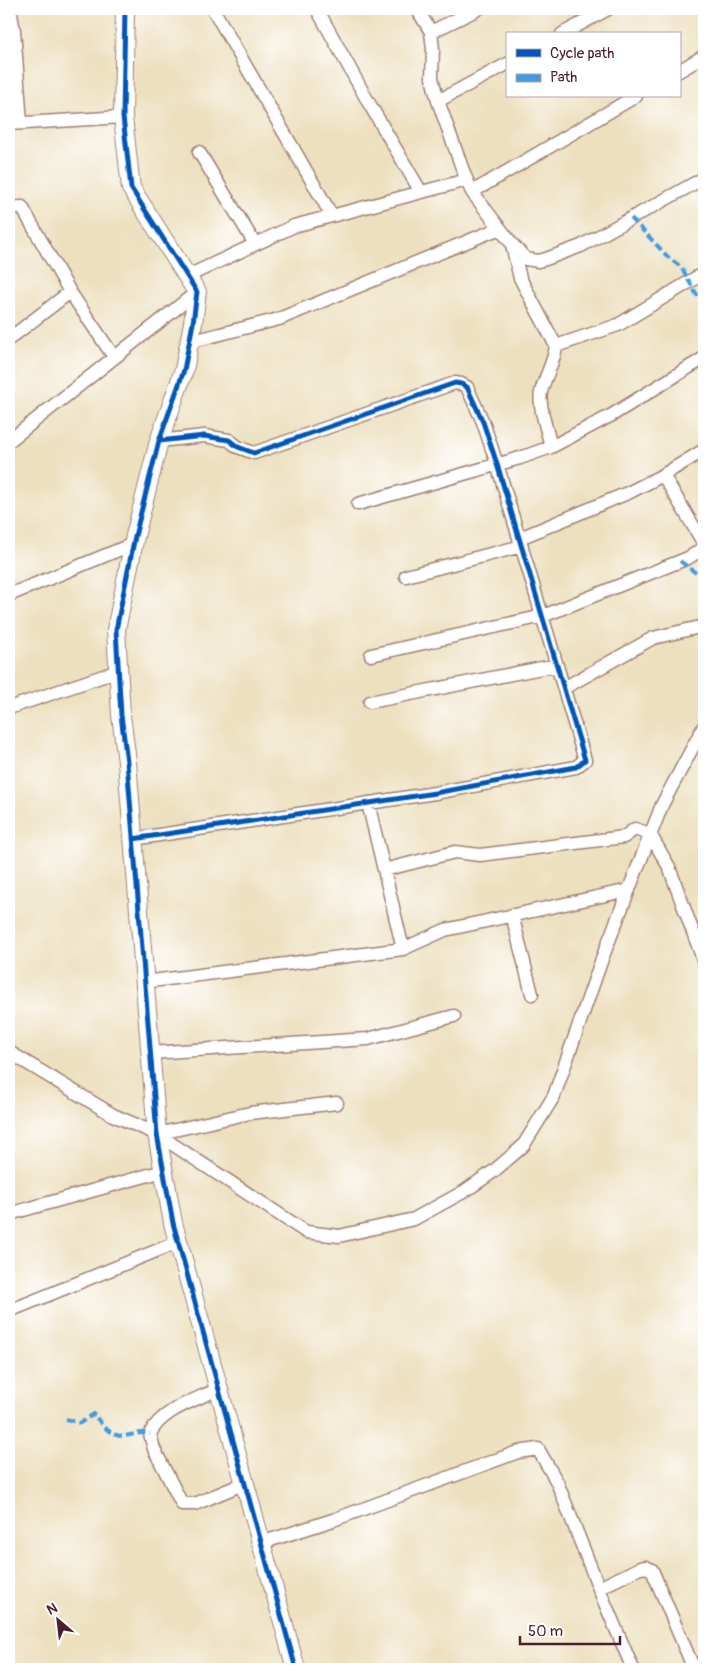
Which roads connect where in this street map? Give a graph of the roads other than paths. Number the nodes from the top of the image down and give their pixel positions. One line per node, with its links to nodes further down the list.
1 (10, 9): 8 (street)
2 (125, 9): 16 (street)
3 (213, 9): 23 (street)
4 (317, 9): 21 (street)
5 (417, 9): 9 (street)
6 (608, 9): 10 (street)
7 (475, 10): 9 (street)
8 (11, 31): 17 (street)
9 (431, 32): 15 (street)
10 (566, 32)
11 (704, 56): 13 (street)
12 (506, 65): 15 (street)
13 (680, 70)
14 (632, 98): 20 (street)
15 (438, 101): 20 (street)
16 (123, 117): 17 (street); 28 (street)
17 (15, 124)
18 (200, 152): 25 (street)
19 (704, 178): 26 (street)
20 (470, 186): 21 (street); 24 (street)
21 (421, 192): 23 (street)
22 (9, 208): 29 (street)
23 (332, 216): 25 (street)
24 (500, 228): 26 (street); 32 (street)
25 (255, 244): 28 (street)
26 (512, 244): 33 (street)
27 (704, 273): 33 (street)
28 (188, 276): 30 (street)
29 (70, 292): 31 (street); 34 (street)
30 (197, 292): 32 (street); 34 (street)
31 (9, 339)
32 (189, 342): 37 (street)
33 (556, 346): 38 (street)
34 (114, 357): 36 (street)
35 (704, 358): 38 (street)
36 (9, 441)
37 (159, 441): 40 (street); 44 (street)
38 (551, 447): 40 (street)
39 (704, 450): 41 (street)
40 (497, 464): 42 (street); 43 (street)
41 (663, 475): 43 (street); 45 (street)
42 (358, 504)
43 (521, 542): 47 (street); 49 (street)
44 (133, 544): 48 (street); 53 (street)
45 (704, 544)
46 (704, 548): 49 (street)
47 (406, 576)
48 (9, 595)
49 (543, 616): 51 (street); 52 (street)
50 (704, 626): 54 (street)
51 (372, 655)
52 (557, 665): 54 (street); 55 (street)
53 (118, 671): 56 (street); 60 (street)
54 (564, 688): 58 (street)
55 (370, 702)
56 (9, 708)
57 (704, 726): 59 (street)
58 (368, 803): 60 (street); 61 (street)
59 (650, 834): 61 (street); 62 (street); 65 (street)
60 (133, 839): 66 (street)
61 (384, 870): 64 (street)
62 (629, 890): 63 (street); 72 (street)
63 (512, 915): 64 (street); 67 (street)
64 (403, 948): 66 (street)
65 (704, 959)
66 (144, 982): 70 (street)
67 (532, 994)
68 (454, 1016): 70 (street)
69 (9, 1052): 72 (street)
70 (150, 1053): 72 (street)
71 (337, 1103): 72 (street)
72 (157, 1134): 73 (street)
73 (163, 1171): 74 (street); 75 (street)
74 (9, 1214)
75 (178, 1242): 76 (street); 77 (street)
76 (9, 1310)
77 (218, 1389): 78 (street); 78 (street)
78 (245, 1483): 79 (street)
79 (261, 1542): 80 (street); 81 (street)
80 (599, 1588): 82 (street); 83 (street)
81 (296, 1669)
82 (633, 1669)
83 (694, 1669)

